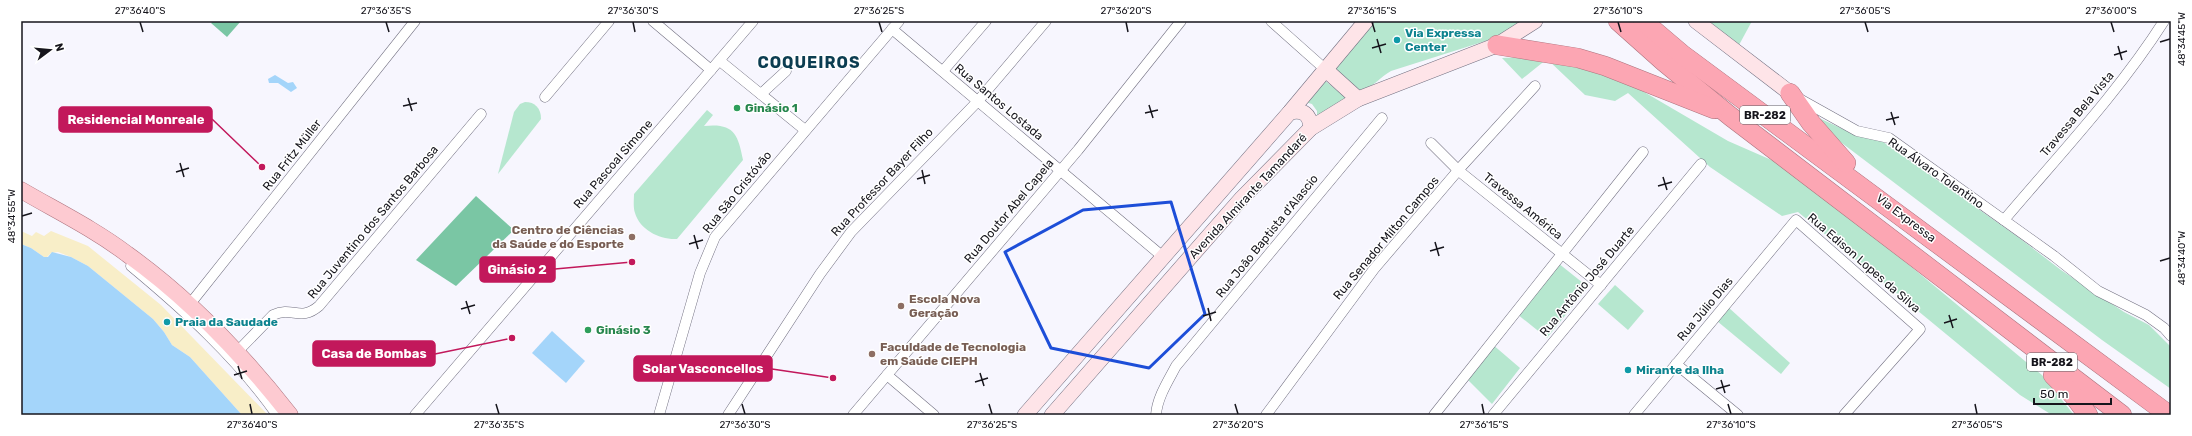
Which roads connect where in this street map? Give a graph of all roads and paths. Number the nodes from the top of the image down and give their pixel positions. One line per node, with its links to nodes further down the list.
1 (415, 21): 47 (street, Rua Fritz Müller)
2 (609, 21): 25 (street)
3 (653, 21): 18 (street)
4 (753, 21): 17 (street, Rua Pascoal Simone)
5 (986, 21): 21 (street)
6 (1046, 21): 27 (street, Rua Professor Bayer Filho)
7 (1180, 21): 37 (street, Rua Doutor Abel Capela)
8 (1271, 21): 19 (street)
9 (1366, 21): 19 (main road, Avenida Almirante Tamandaré)
10 (1618, 21): 30 (highway, BR-282)
11 (1643, 21): 40 (highway, Via Expressa / BR-282)
12 (1696, 21): 23 (main road, Rua Álvaro Tolentino)
13 (2164, 21): 43 (street, Travessa Bela Vista)
14 (1532, 22): 16 (main road, Avenida Almirante Tamandaré)
15 (896, 25): 21 (street, Rua Santos Lostada); 33 (street, Rua São Cristóvão)
16 (1497, 45): 26 (main road, Avenida Almirante Tamandaré); 30 (highway)
17 (720, 60): 18 (street, Rua Pascoal Simone); 24 (street)
18 (711, 70): 55 (street, Rua Pascoal Simone)
19 (1326, 70): 26 (main road); 28 (main road, Avenida Almirante Tamandaré)
20 (786, 71): 24 (street)
21 (943, 71): 27 (street, Rua Santos Lostada)
22 (1535, 86): 38 (street, Rua Senador Milton Campos)
23 (1790, 93): 40 (highway); 43 (street, Rua Álvaro Tolentino)
24 (761, 94): 33 (street)
25 (545, 97)
26 (1358, 99): 32 (main road, Avenida Almirante Tamandaré)
27 (978, 100): 37 (street, Rua Santos Lostada); 57 (street, Rua Professor Bayer Filho)
28 (1290, 112): 32 (main road); 45 (main road, Avenida Almirante Tamandaré)
29 (481, 114): 50 (street, Rua Juventino dos Santos Barbosa)
30 (1730, 116): 48 (highway, BR-282)
31 (1382, 118): 62 (street, Rua João Baptista d'Alascio)
32 (1311, 128): 61 (main road, Avenida Almirante Tamandaré)
33 (806, 130): 56 (street, Rua São Cristóvão)
34 (1431, 143): 38 (street, Travessa América)
35 (1643, 152): 44 (street)
36 (1701, 164): 46 (street, Rua Antônio José Duarte)
37 (1060, 170): 45 (street, Rua Santos Lostada); 52 (street, Rua Doutor Abel Capela)
38 (1459, 171): 44 (street, Travessa América); 63 (street, Rua Senador Milton Campos)
39 (21, 190): 47 (main road)
40 (1889, 206): 71 (highway, Via Expressa / BR-282)
41 (38, 208): 53 (street)
42 (1796, 220): 51 (street, Rua Júlio Dias); 68 (street, Rua Edison Lopes da Silva)
43 (2004, 220): 49 (street, Rua Álvaro Tolentino)
44 (1562, 254): 46 (street, Travessa América); 64 (street)
45 (1162, 256): 60 (main road, Avenida Almirante Tamandaré)
46 (1601, 285): 65 (street, Rua Antônio José Duarte)
47 (190, 304): 50 (main road)
48 (1982, 309): 69 (highway); 70 (highway, BR-282)
49 (2171, 336)
50 (237, 352): 54 (main road)
51 (1676, 364): 66 (street, Rua Júlio Dias); 67 (street)
52 (887, 375): 58 (street, Rua Doutor Abel Capela); 59 (street)
53 (277, 415)
54 (290, 415)
55 (415, 415)
56 (659, 415)
57 (728, 415)
58 (853, 415)
59 (934, 415)
60 (1025, 415)
61 (1052, 415)
62 (1156, 415)
63 (1266, 415)
64 (1434, 415)
65 (1493, 415)
66 (1634, 415)
67 (1738, 415)
68 (1844, 415)
69 (2088, 415)
70 (2122, 415)
71 (2169, 415)

